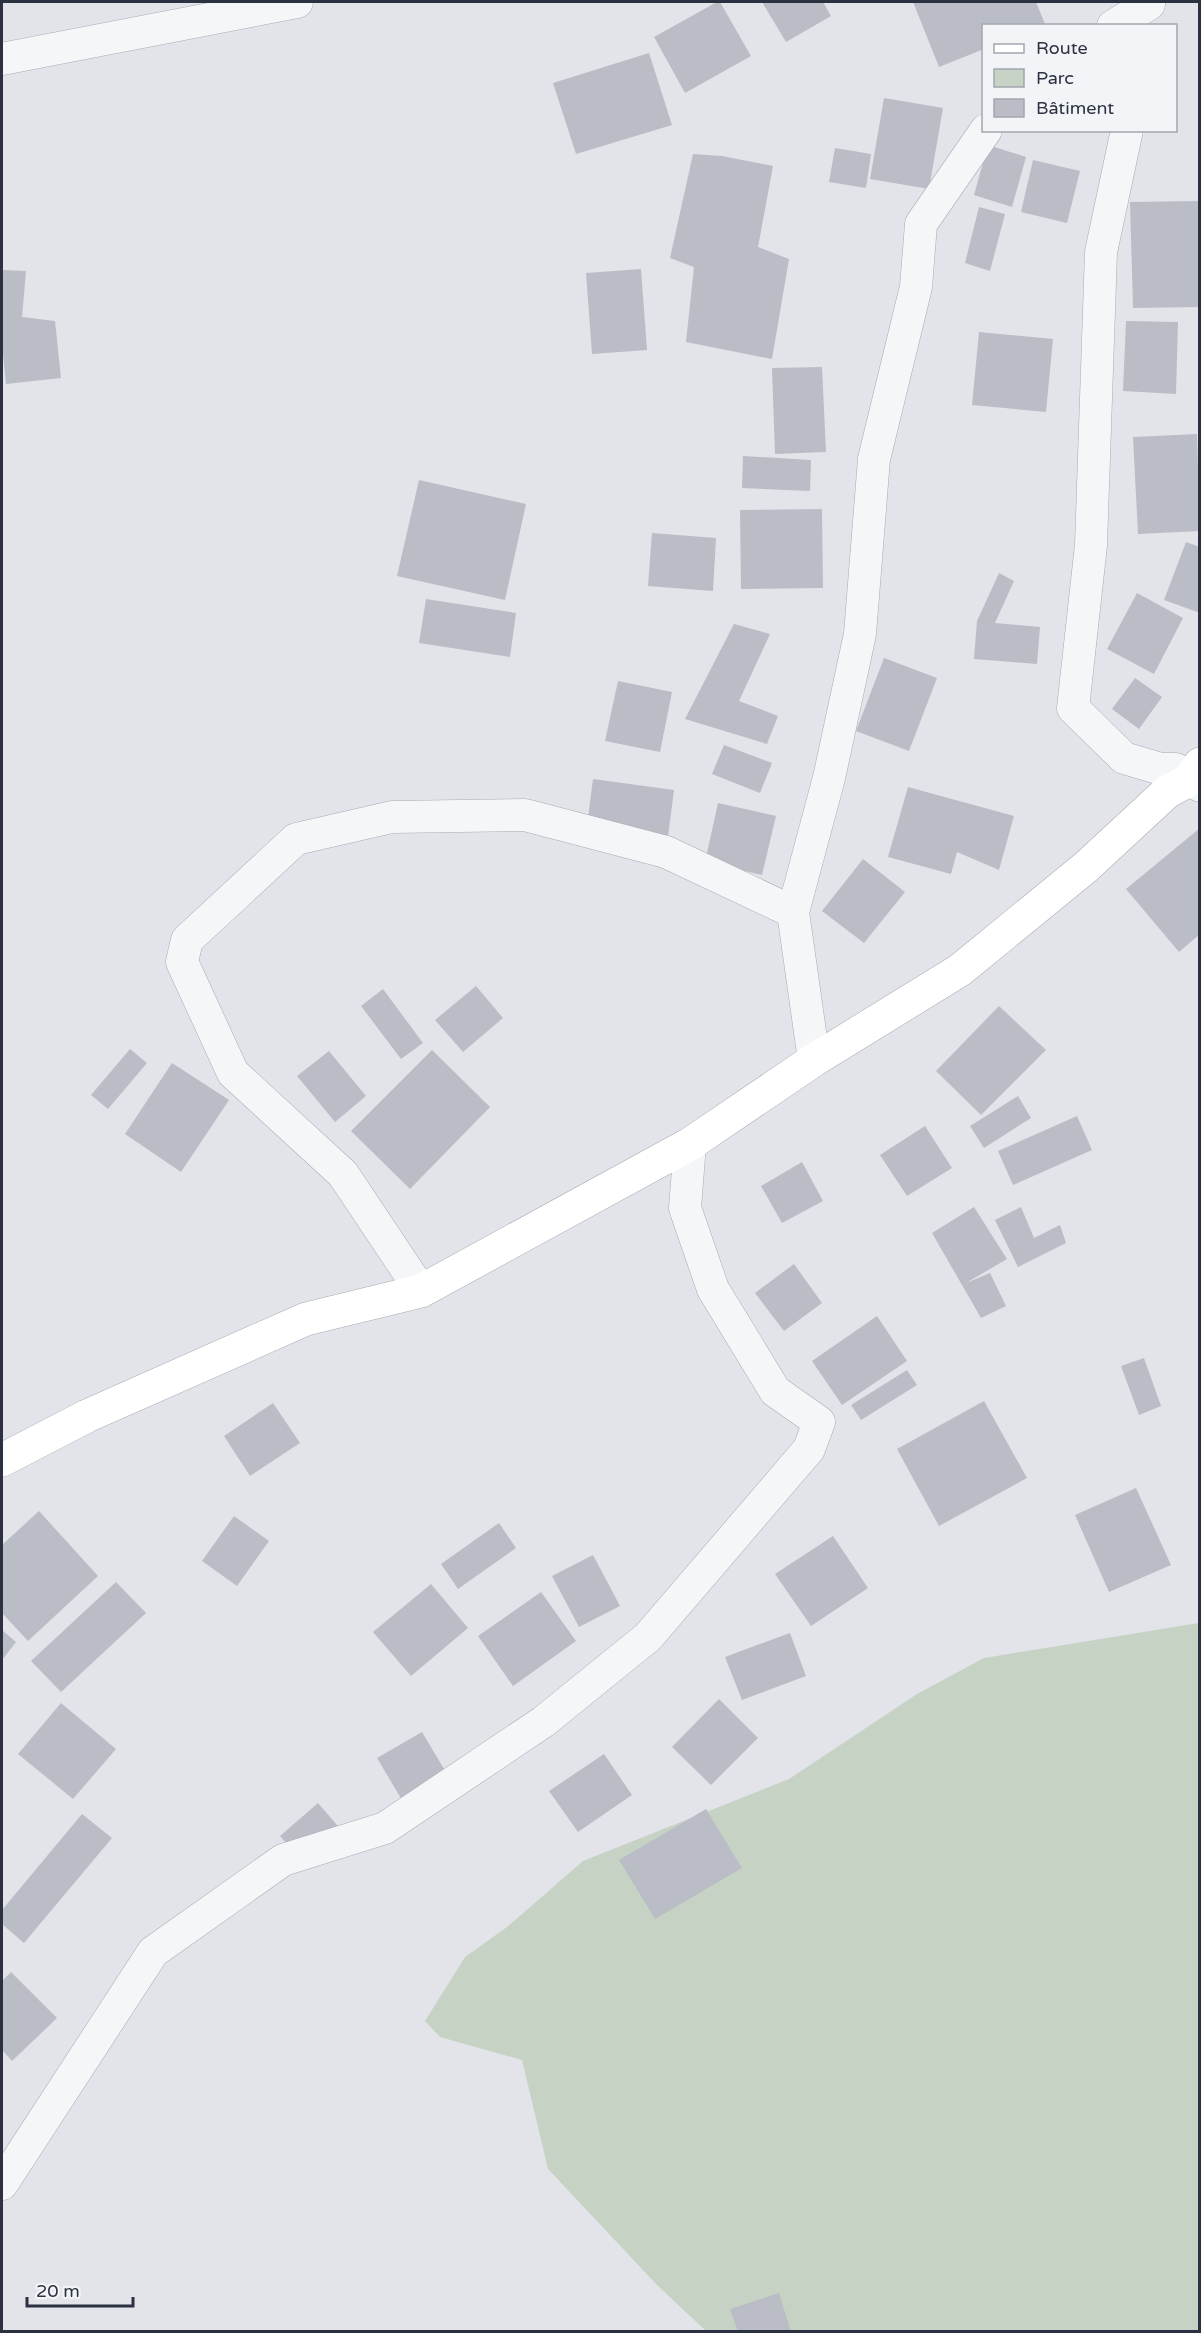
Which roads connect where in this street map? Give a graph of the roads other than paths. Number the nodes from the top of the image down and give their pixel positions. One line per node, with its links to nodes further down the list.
1 (297, 2): 4 (street)
2 (1147, 10): 3 (street)
3 (1117, 24)
4 (2, 59)
5 (985, 132): 8 (street)
6 (1127, 132): 7 (street)
7 (1196, 776): 9 (main road)
8 (794, 912): 9 (street); 11 (street)
9 (814, 1060): 10 (main road)
10 (690, 1144): 11 (main road); 13 (street)
11 (422, 1291): 12 (main road)
12 (2, 1460)
13 (2, 2184)

